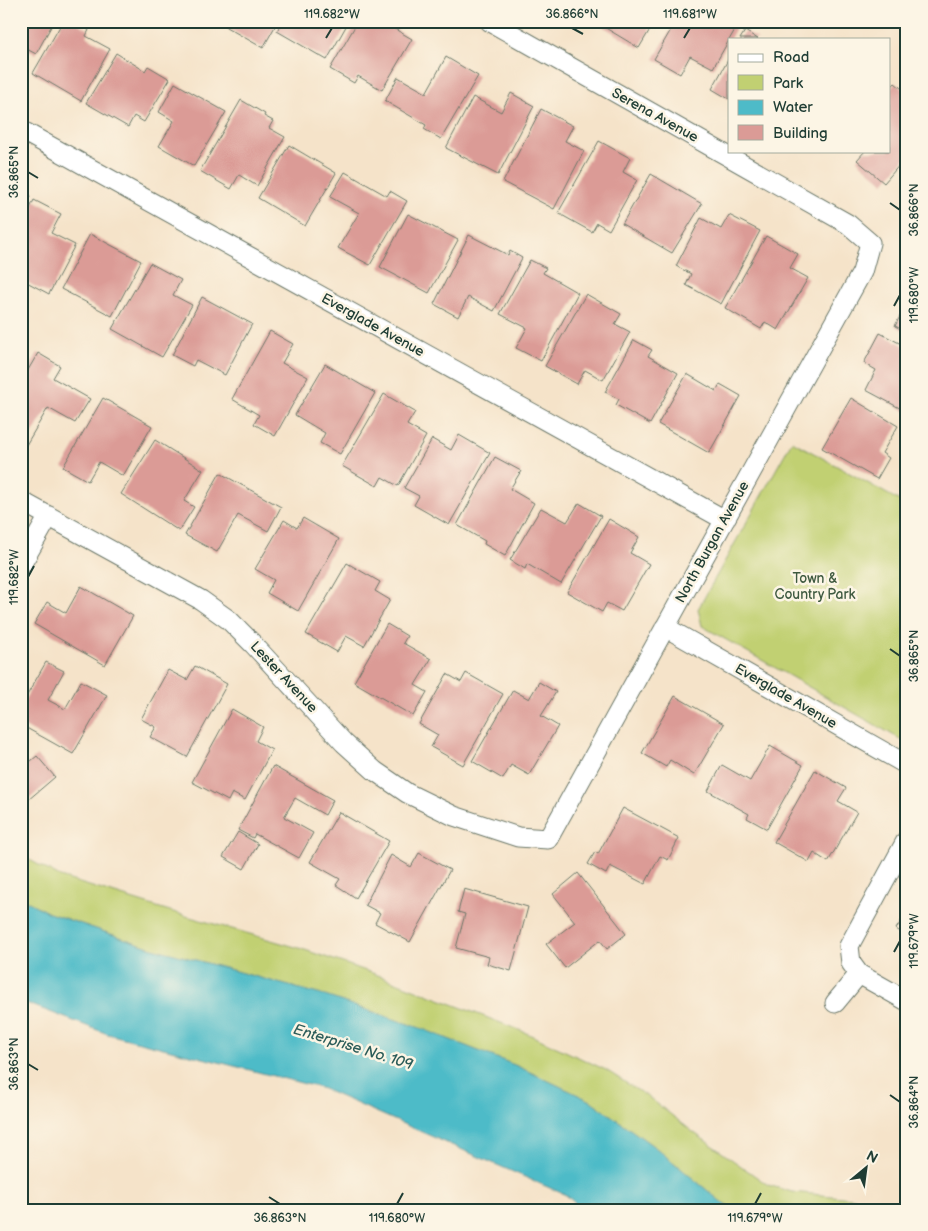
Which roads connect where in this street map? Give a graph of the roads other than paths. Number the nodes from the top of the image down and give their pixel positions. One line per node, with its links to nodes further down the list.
1 (489, 21): 3 (street, Serena Avenue)
2 (21, 130): 6 (street, Everglade Avenue)
3 (870, 243): 6 (street, North Burgan Avenue)
4 (21, 501): 5 (street, Lester Avenue)
5 (49, 516): 7 (street); 10 (street, Lester Avenue)
6 (725, 520): 8 (street, North Burgan Avenue)
7 (21, 565)
8 (665, 628): 9 (street, Everglade Avenue); 10 (street, North Burgan Avenue)
9 (907, 765)
10 (548, 839)
11 (907, 839): 12 (street)
12 (859, 974): 13 (street); 14 (street)
13 (907, 1001)
14 (835, 1003)

